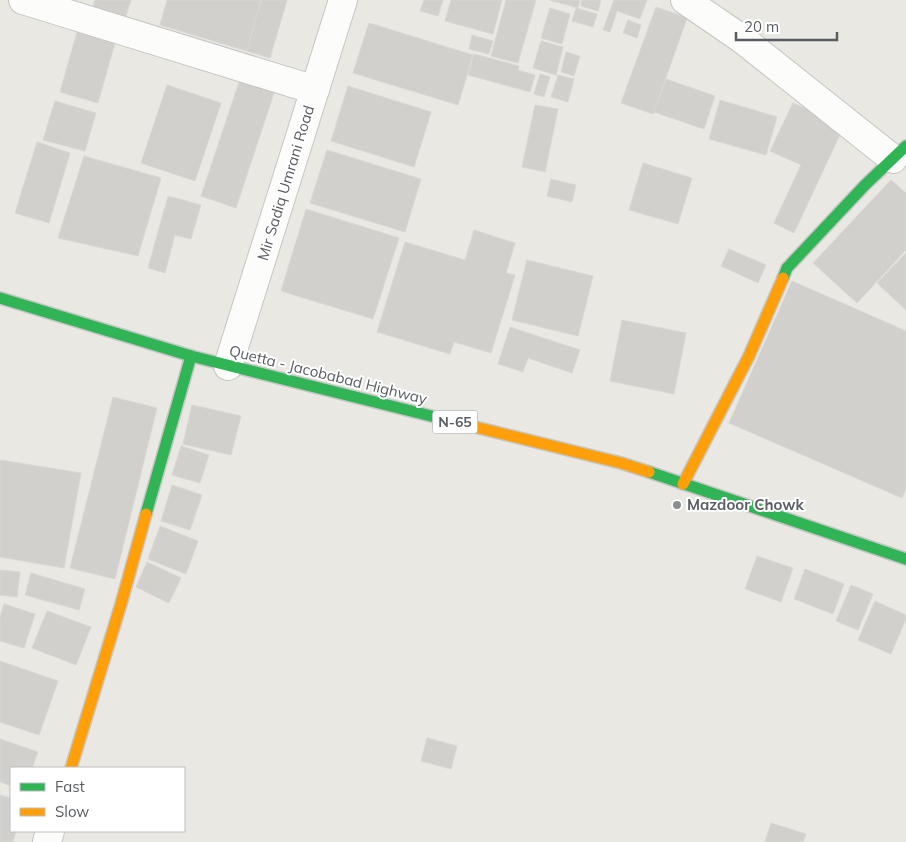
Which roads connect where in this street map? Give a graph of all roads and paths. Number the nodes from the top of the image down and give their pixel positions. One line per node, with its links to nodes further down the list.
1 (23, 0): 4 (street)
2 (343, 0): 4 (street, Mir Sadiq Umrani Road)
3 (685, 0): 5 (street)
4 (315, 90): 8 (street, Mir Sadiq Umrani Road)
5 (899, 152): 9 (main road)
6 (0, 298): 7 (main road, Quetta - Jacobabad Highway / N-65)
7 (191, 356): 8 (main road, Quetta - Jacobabad Highway / N-65); 11 (main road)
8 (228, 366): 9 (main road, Quetta - Jacobabad Highway / N-65)
9 (683, 484): 10 (main road, Quetta - Jacobabad Highway / N-65)
10 (906, 560)
11 (71, 767)

